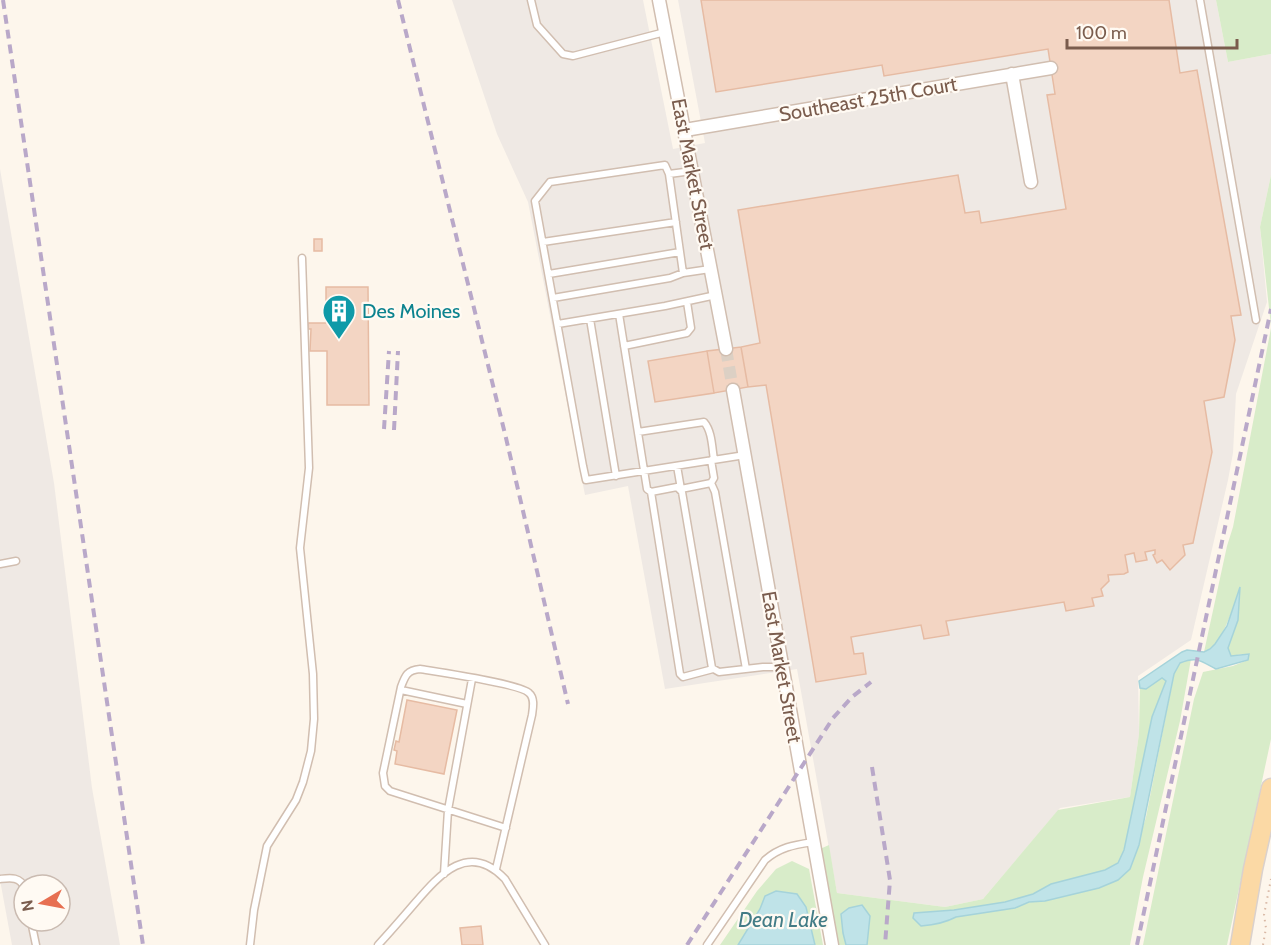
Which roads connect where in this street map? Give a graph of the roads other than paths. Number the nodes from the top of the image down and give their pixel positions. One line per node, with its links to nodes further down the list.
1 (531, 0): 4 (lane)
2 (659, 0): 4 (street, East Market Street)
3 (1200, 0): 23 (lane)
4 (665, 32): 7 (street, East Market Street)
5 (1051, 68): 6 (street, Southeast 25th Court)
6 (1012, 74): 7 (street, Southeast 25th Court); 10 (street)
7 (685, 130): 8 (street, East Market Street)
8 (692, 171): 9 (lane); 15 (street, East Market Street)
9 (669, 174): 11 (lane); 12 (lane)
10 (1030, 182)
11 (676, 222): 12 (lane); 13 (lane)
12 (543, 242): 17 (lane)
13 (680, 252): 16 (lane); 17 (lane)
14 (302, 258): 51 (lane)
15 (711, 269): 16 (lane); 18 (street, East Market Street)
16 (683, 273): 19 (lane)
17 (549, 274): 19 (lane)
18 (716, 295): 20 (lane); 26 (street, East Market Street)
19 (553, 298): 24 (lane)
20 (687, 302): 21 (lane); 25 (lane)
21 (619, 314): 22 (lane); 25 (lane)
22 (590, 319): 24 (lane); 33 (lane)
23 (1256, 320)
24 (558, 324): 33 (lane)
25 (624, 346): 28 (lane)
26 (726, 349)
27 (733, 390): 29 (street, East Market Street)
28 (638, 432): 30 (lane); 32 (lane)
29 (746, 454): 30 (lane); 39 (street, East Market Street)
30 (712, 460): 31 (lane); 34 (lane)
31 (676, 466): 32 (lane); 35 (lane)
32 (644, 471): 33 (lane); 36 (lane)
33 (616, 476)
34 (711, 483): 35 (lane); 41 (lane)
35 (681, 489): 36 (lane); 40 (lane)
36 (651, 492): 40 (lane)
37 (16, 561): 38 (lane)
38 (0, 564)
39 (782, 667): 41 (lane); 48 (street, East Market Street)
40 (713, 669): 41 (lane)
41 (746, 669)
42 (472, 679): 43 (lane); 44 (lane); 47 (lane)
43 (400, 690): 44 (lane); 46 (lane)
44 (467, 704): 46 (lane)
45 (1271, 788): 56 (main road)
46 (448, 810): 47 (lane); 50 (lane)
47 (506, 828): 49 (lane)
48 (813, 842): 54 (lane); 55 (street, East Market Street)
49 (496, 869): 50 (lane); 53 (lane)
50 (444, 873): 52 (lane)
51 (250, 945)
52 (378, 945)
53 (546, 945)
54 (707, 945)
55 (832, 945)
56 (1240, 945)

